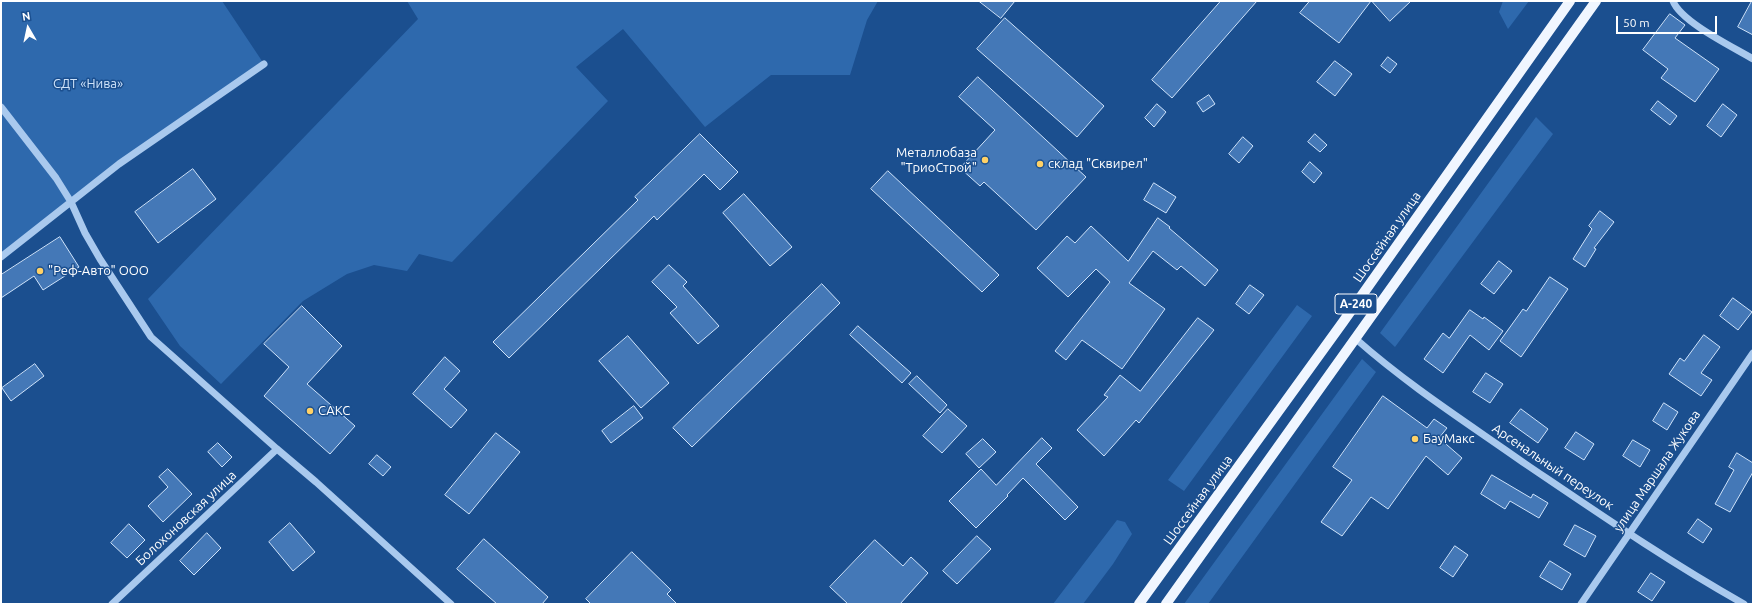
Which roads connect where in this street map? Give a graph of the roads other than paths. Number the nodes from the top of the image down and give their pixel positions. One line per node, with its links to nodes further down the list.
1 (1570, 1): 15 (main road, Шоссейная улица / А-240)
2 (1596, 1): 9 (main road, А-240)
3 (1673, 1): 4 (street)
4 (1753, 59)
5 (264, 64): 7 (street)
6 (1, 107): 7 (street)
7 (71, 202): 8 (street); 11 (street)
8 (1, 257)
9 (1356, 339): 12 (street, Арсенальный переулок); 16 (main road, А-240)
10 (1753, 352): 12 (street, улица Маршала Жукова)
11 (277, 449): 13 (street, Болохоновская улица); 14 (street)
12 (1628, 534): 17 (street, улица Маршала Жукова); 18 (street, Арсенальный переулок)
13 (112, 604)
14 (451, 604)
15 (1139, 604)
16 (1166, 604)
17 (1581, 604)
18 (1744, 604)

